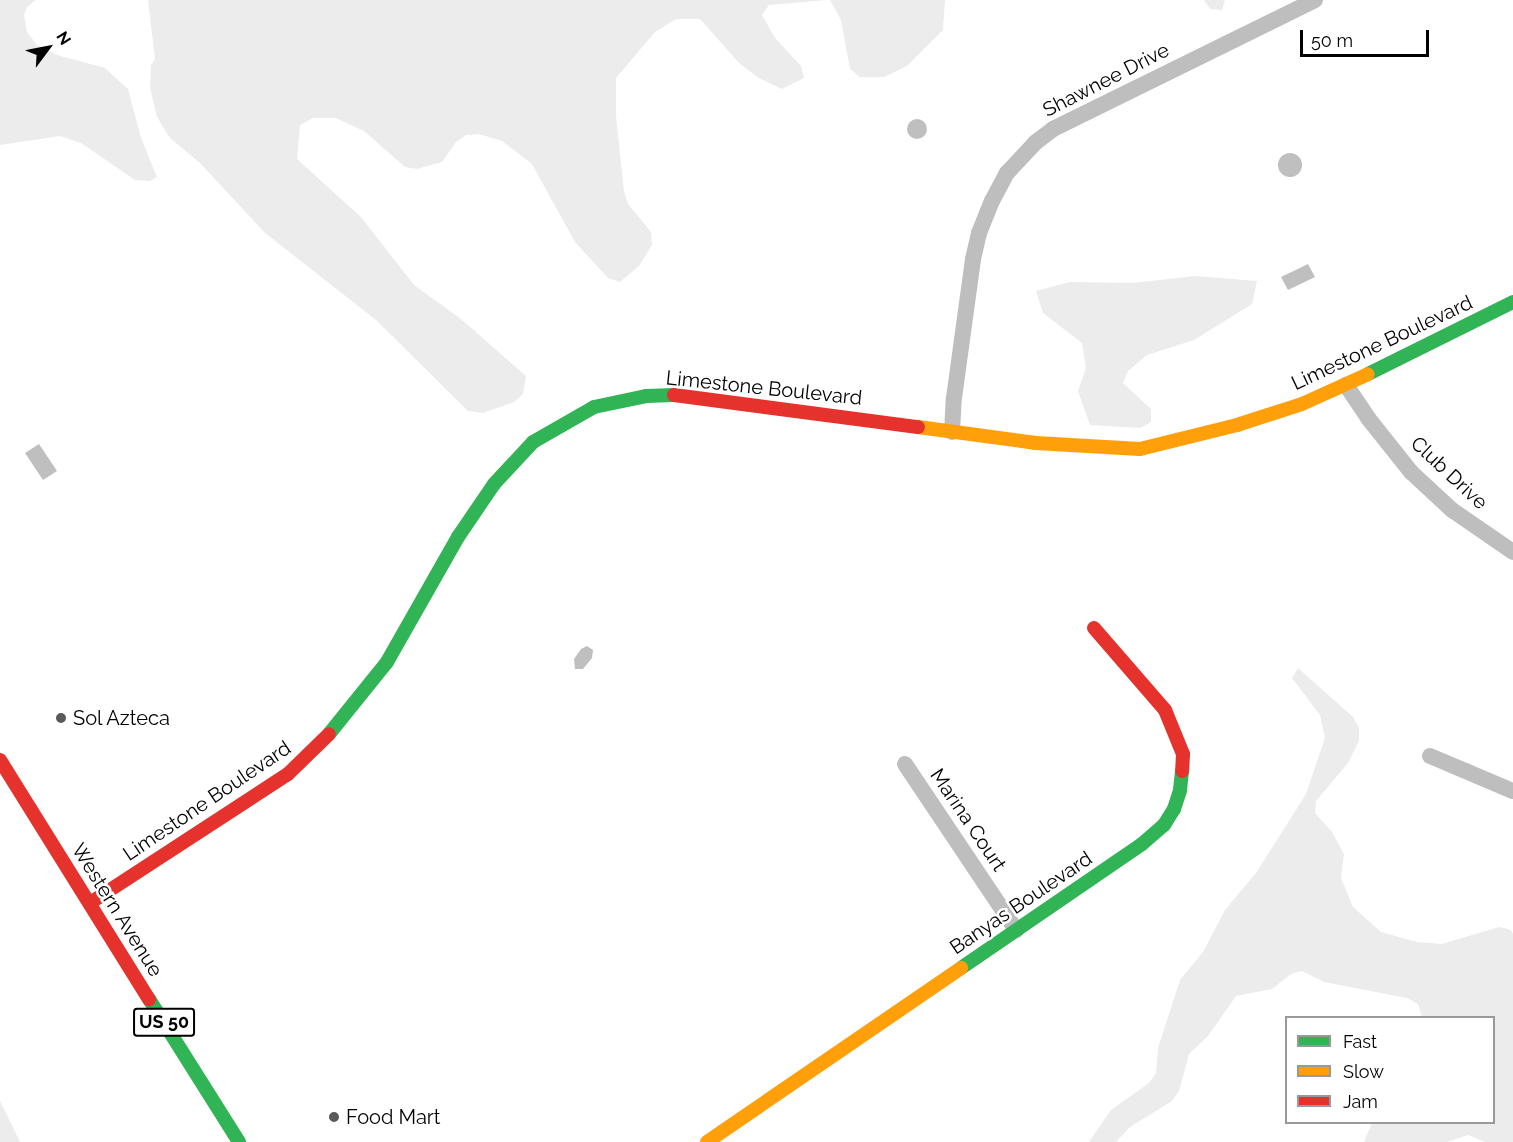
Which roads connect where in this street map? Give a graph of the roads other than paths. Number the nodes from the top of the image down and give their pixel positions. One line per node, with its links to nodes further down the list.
1 (1315, 0): 4 (street, Shawnee Drive)
2 (1513, 302): 3 (street, Limestone Boulevard)
3 (1346, 385): 4 (street, Limestone Boulevard); 5 (street, Club Drive)
4 (952, 432): 11 (street, Limestone Boulevard)
5 (1513, 552)
6 (1094, 628): 12 (street, Banyas Boulevard)
7 (1430, 756): 10 (street)
8 (0, 760): 11 (street, Western Avenue / US 50)
9 (905, 764): 12 (street, Marina Court)
10 (1513, 791)
11 (90, 903): 13 (street, Western Avenue / US 50)
12 (1016, 930): 14 (street, Banyas Boulevard)
13 (239, 1142)
14 (707, 1142)

